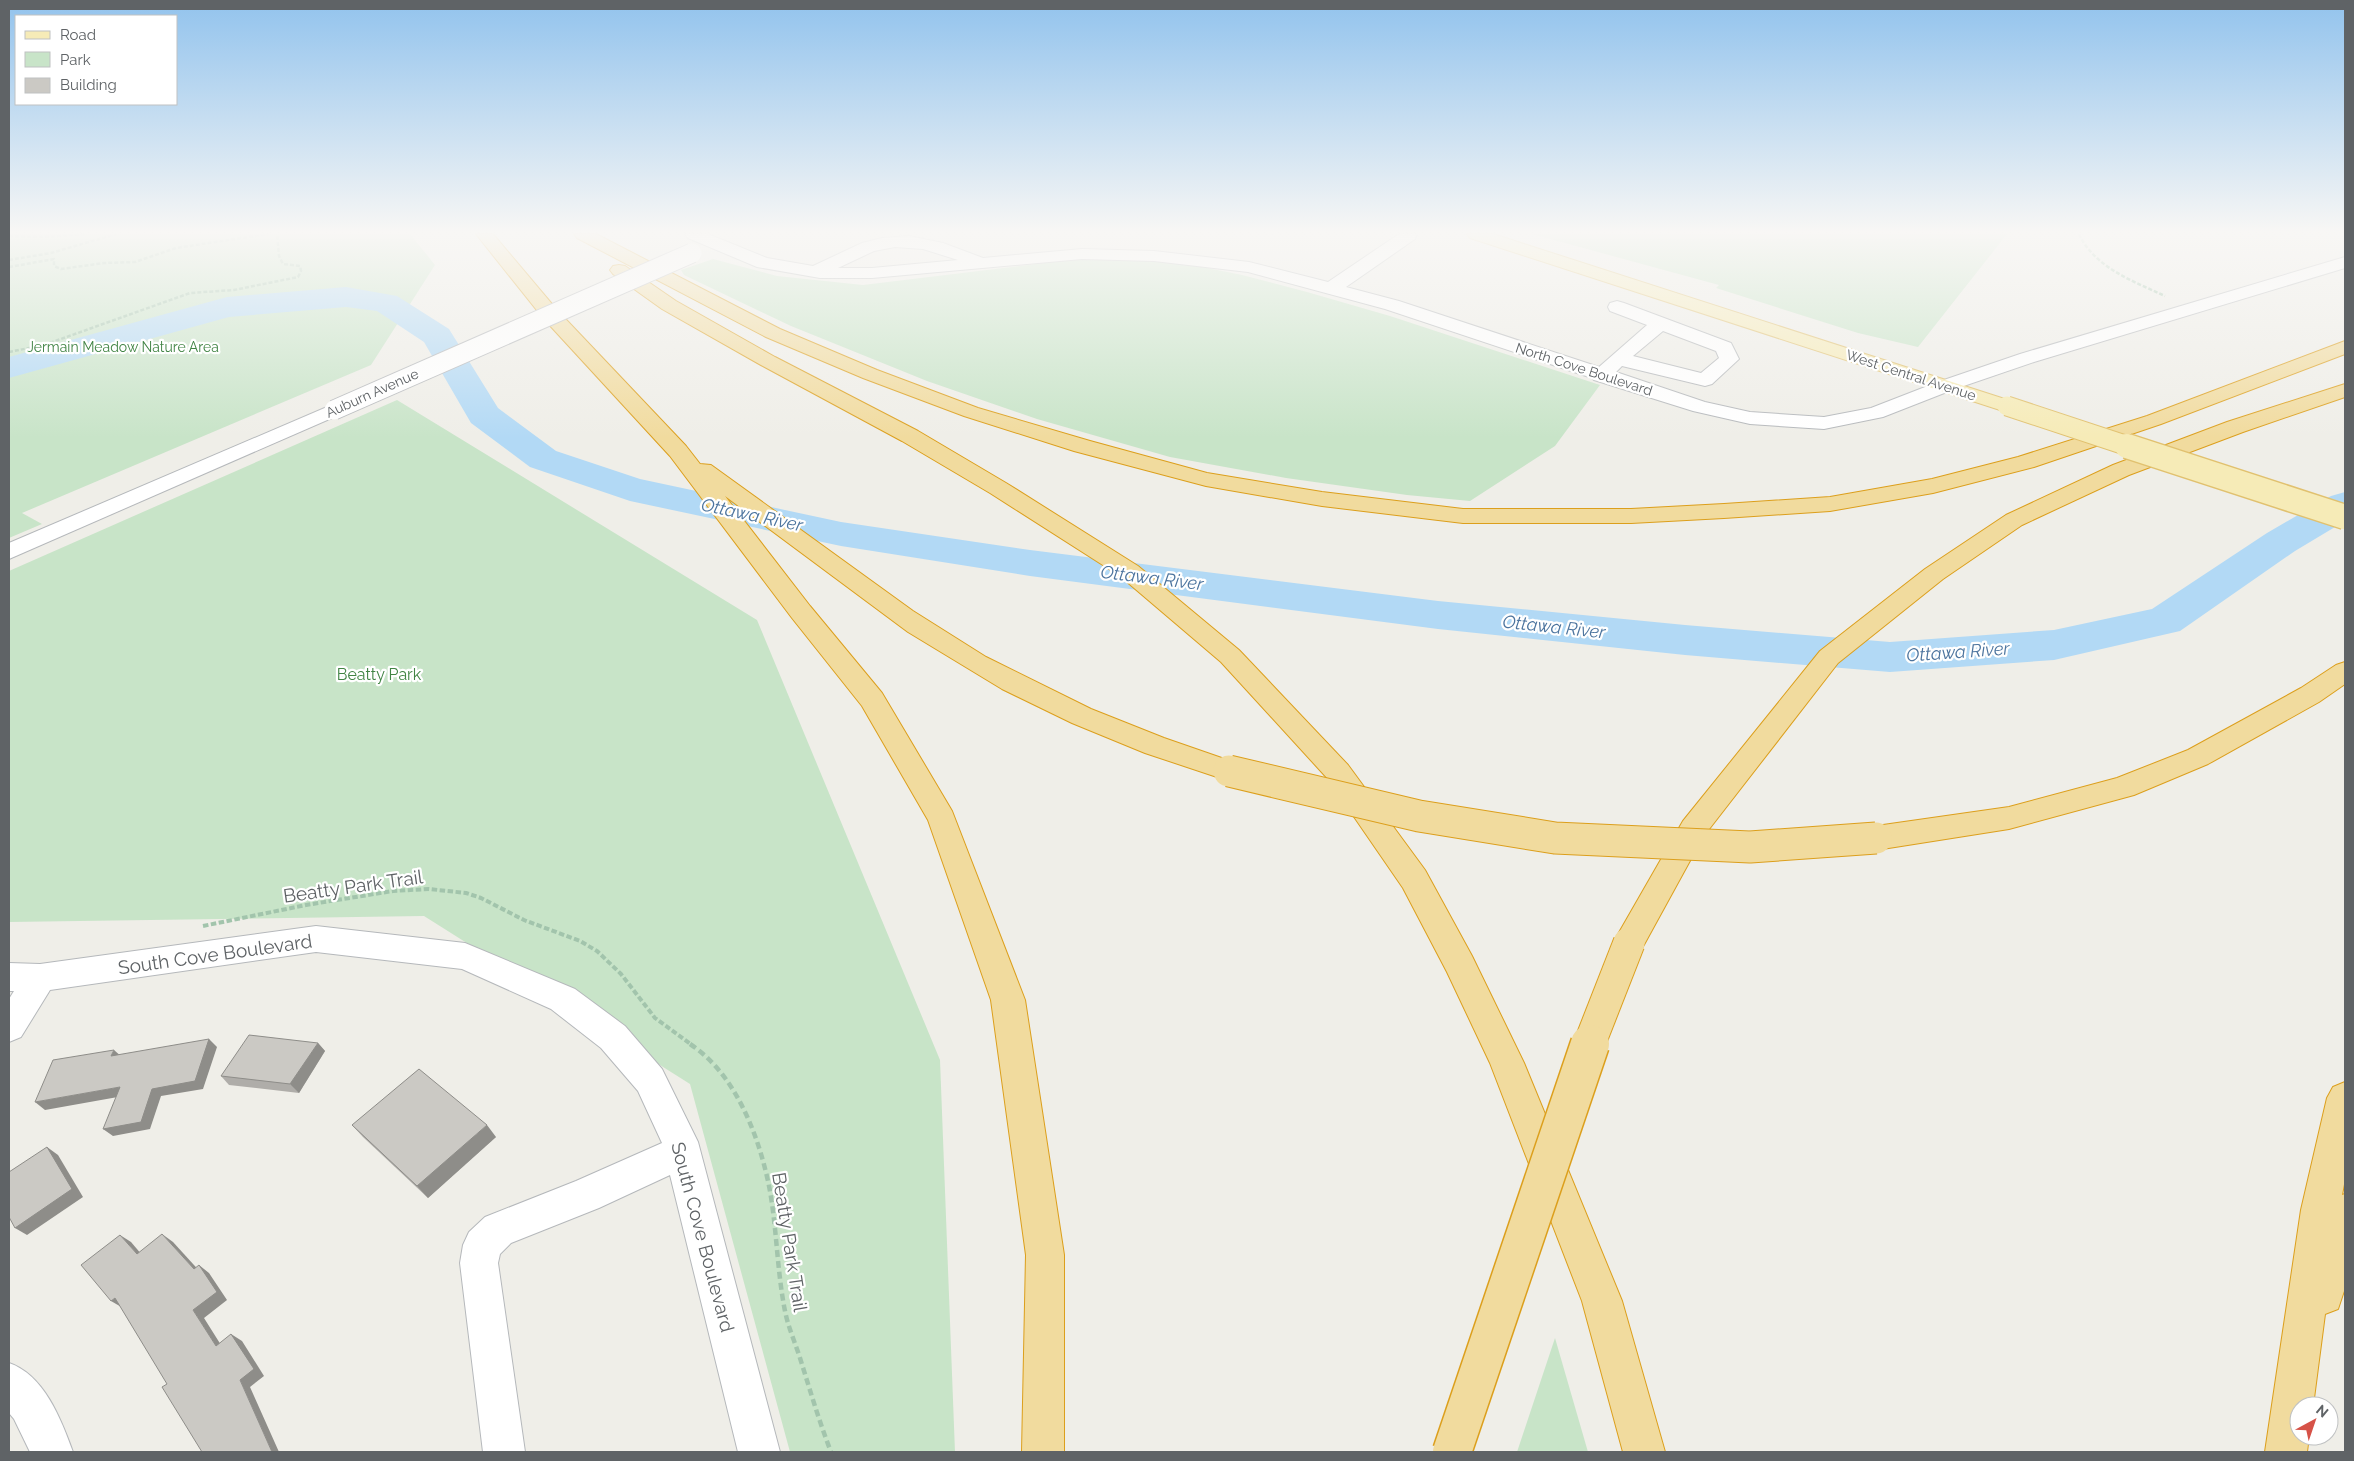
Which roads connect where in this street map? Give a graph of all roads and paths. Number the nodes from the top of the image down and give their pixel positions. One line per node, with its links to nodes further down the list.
1 (162, 302): 14 (path)
2 (540, 302): 19 (highway)
3 (580, 302): 21 (street, Auburn Avenue, bridge)
4 (665, 302): 36 (highway)
5 (714, 302): 13 (highway)
6 (1382, 302): 16 (street, North Cove Boulevard)
7 (1686, 302): 17 (main road, West Central Avenue)
8 (2178, 302): 11 (path)
9 (2210, 302): 11 (street, North Cove Boulevard)
10 (1617, 307): 12 (street)
11 (2190, 308): 17 (street, North Cove Boulevard)
12 (1660, 323): 15 (street); 15 (street)
13 (2345, 347)
14 (9, 352)
15 (1618, 360): 16 (street)
16 (1601, 376): 17 (street, North Cove Boulevard)
17 (1945, 386): 20 (main road, West Central Avenue, bridge)
18 (2345, 390): 35 (highway, bridge)
19 (672, 445): 22 (highway, bridge); 34 (highway)
20 (2345, 517)
21 (9, 552)
22 (2345, 670)
23 (195, 928): 33 (path, Beatty Park Trail)
24 (24, 978): 25 (street); 27 (street, South Cove Boulevard)
25 (9, 1027)
26 (2345, 1098): 37 (highway)
27 (682, 1151): 31 (street); 32 (street, South Cove Boulevard)
28 (2345, 1212): 37 (highway)
29 (9, 1383): 30 (street)
30 (52, 1452)
31 (504, 1452)
32 (760, 1452)
33 (831, 1452)
34 (1043, 1452)
35 (1452, 1452)
36 (1644, 1452)
37 (2287, 1452)

